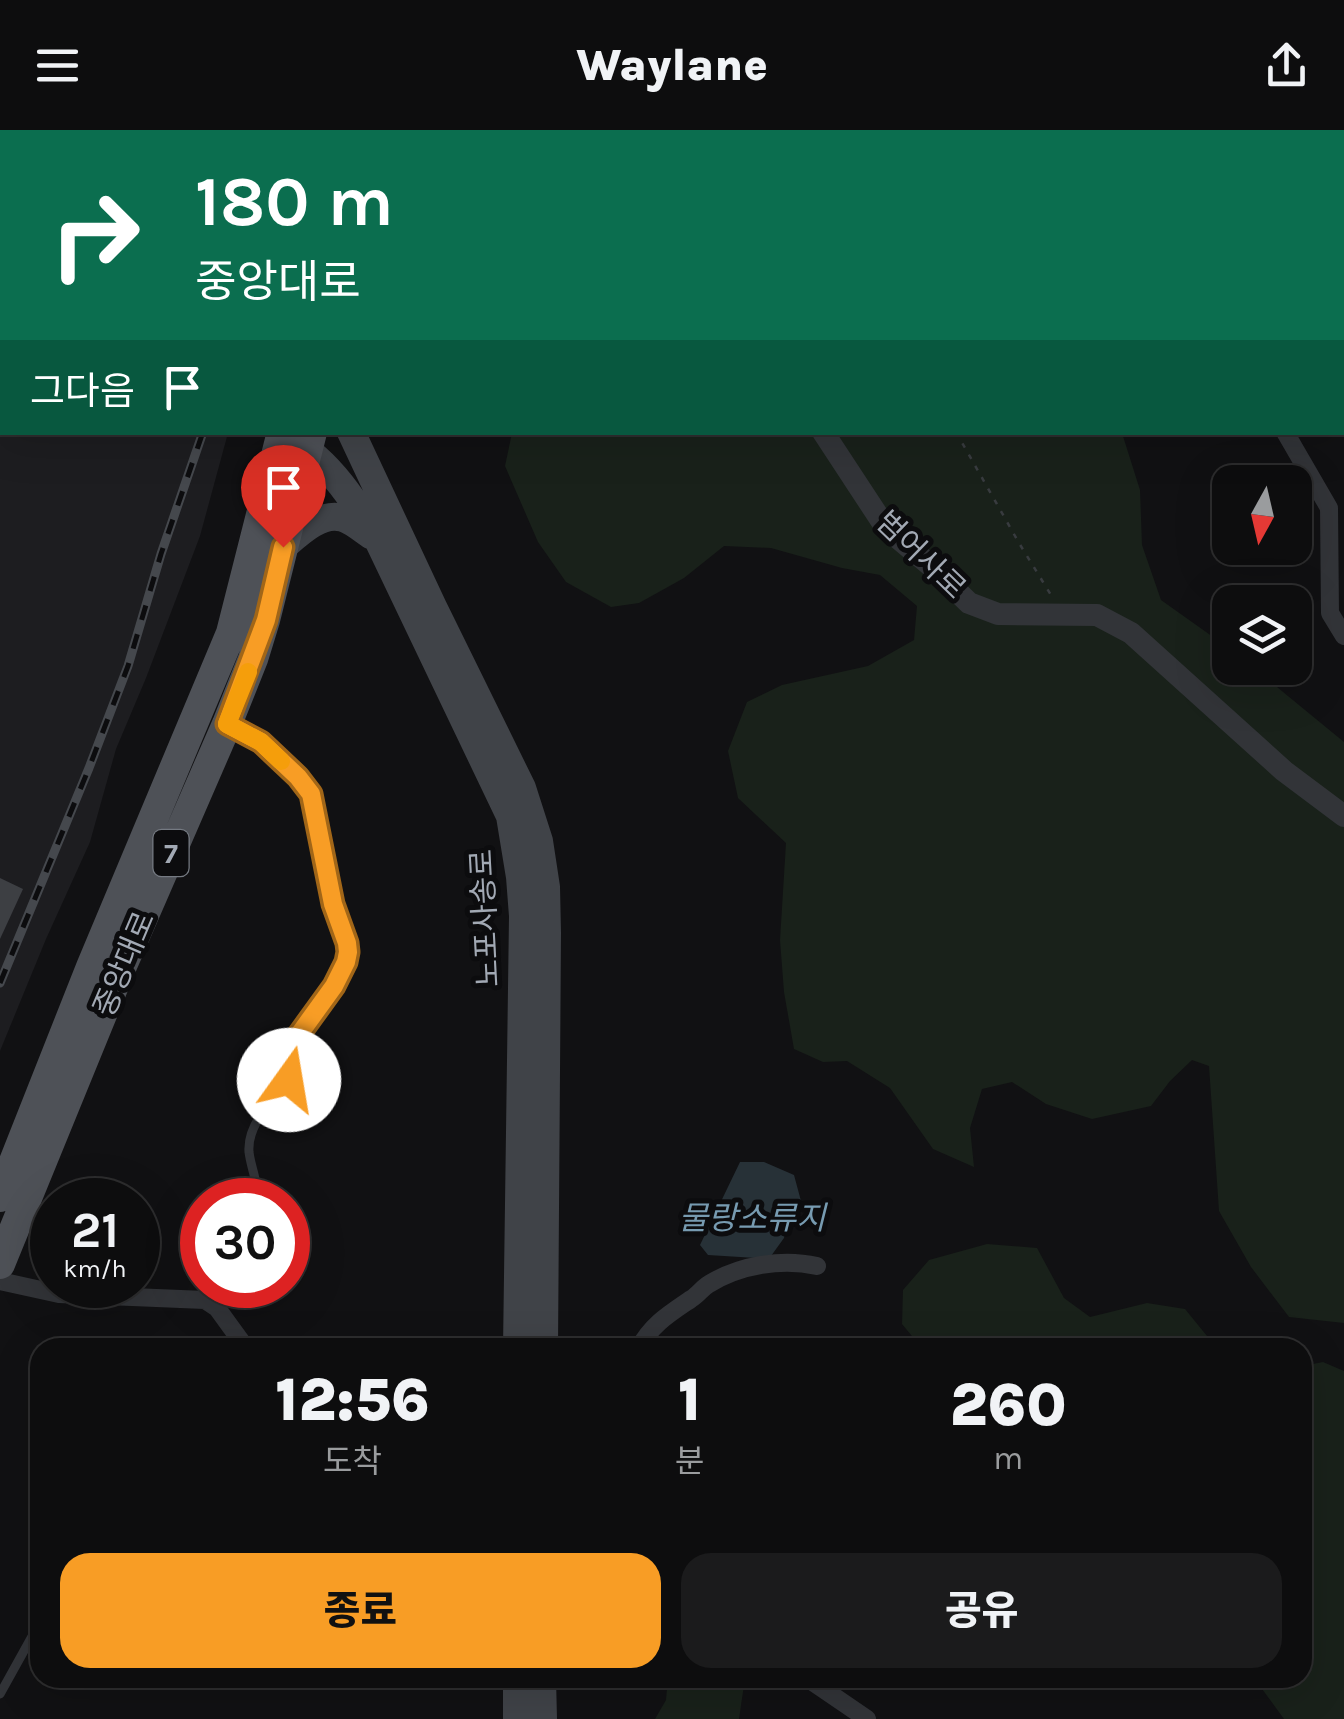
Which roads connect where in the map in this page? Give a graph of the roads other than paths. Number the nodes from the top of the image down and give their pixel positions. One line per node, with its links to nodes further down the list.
1 (352, 435): 21 (main road, 노포사송로)
2 (824, 435): 10 (street, 범어사로)
3 (1287, 435): 5 (street)
4 (296, 438): 6 (main road, 노포사송로); 7 (main road, 중앙대로 / 7); 13 (main road, 중앙대로 / 7)
5 (1336, 509): 8 (street)
6 (378, 540): 7 (main road); 20 (main road, 노포사송로)
7 (283, 547): 9 (main road, 중앙대로 / 7)
8 (1344, 636)
9 (227, 724): 11 (street); 14 (main road, 중앙대로 / 7)
10 (1344, 816)
11 (289, 1080): 12 (lane)
12 (256, 1178)
13 (0, 1197)
14 (0, 1264)
15 (818, 1266): 22 (street)
16 (0, 1281): 17 (street)
17 (180, 1293)
18 (217, 1308): 19 (street)
19 (239, 1338)
20 (517, 1338)
21 (544, 1338)
22 (645, 1338)
23 (30, 1640): 27 (lane)
24 (517, 1688): 28 (main road)
25 (542, 1688): 29 (main road)
26 (822, 1688): 30 (street)
27 (0, 1694)
28 (517, 1719)
29 (543, 1719)
30 (867, 1719)

